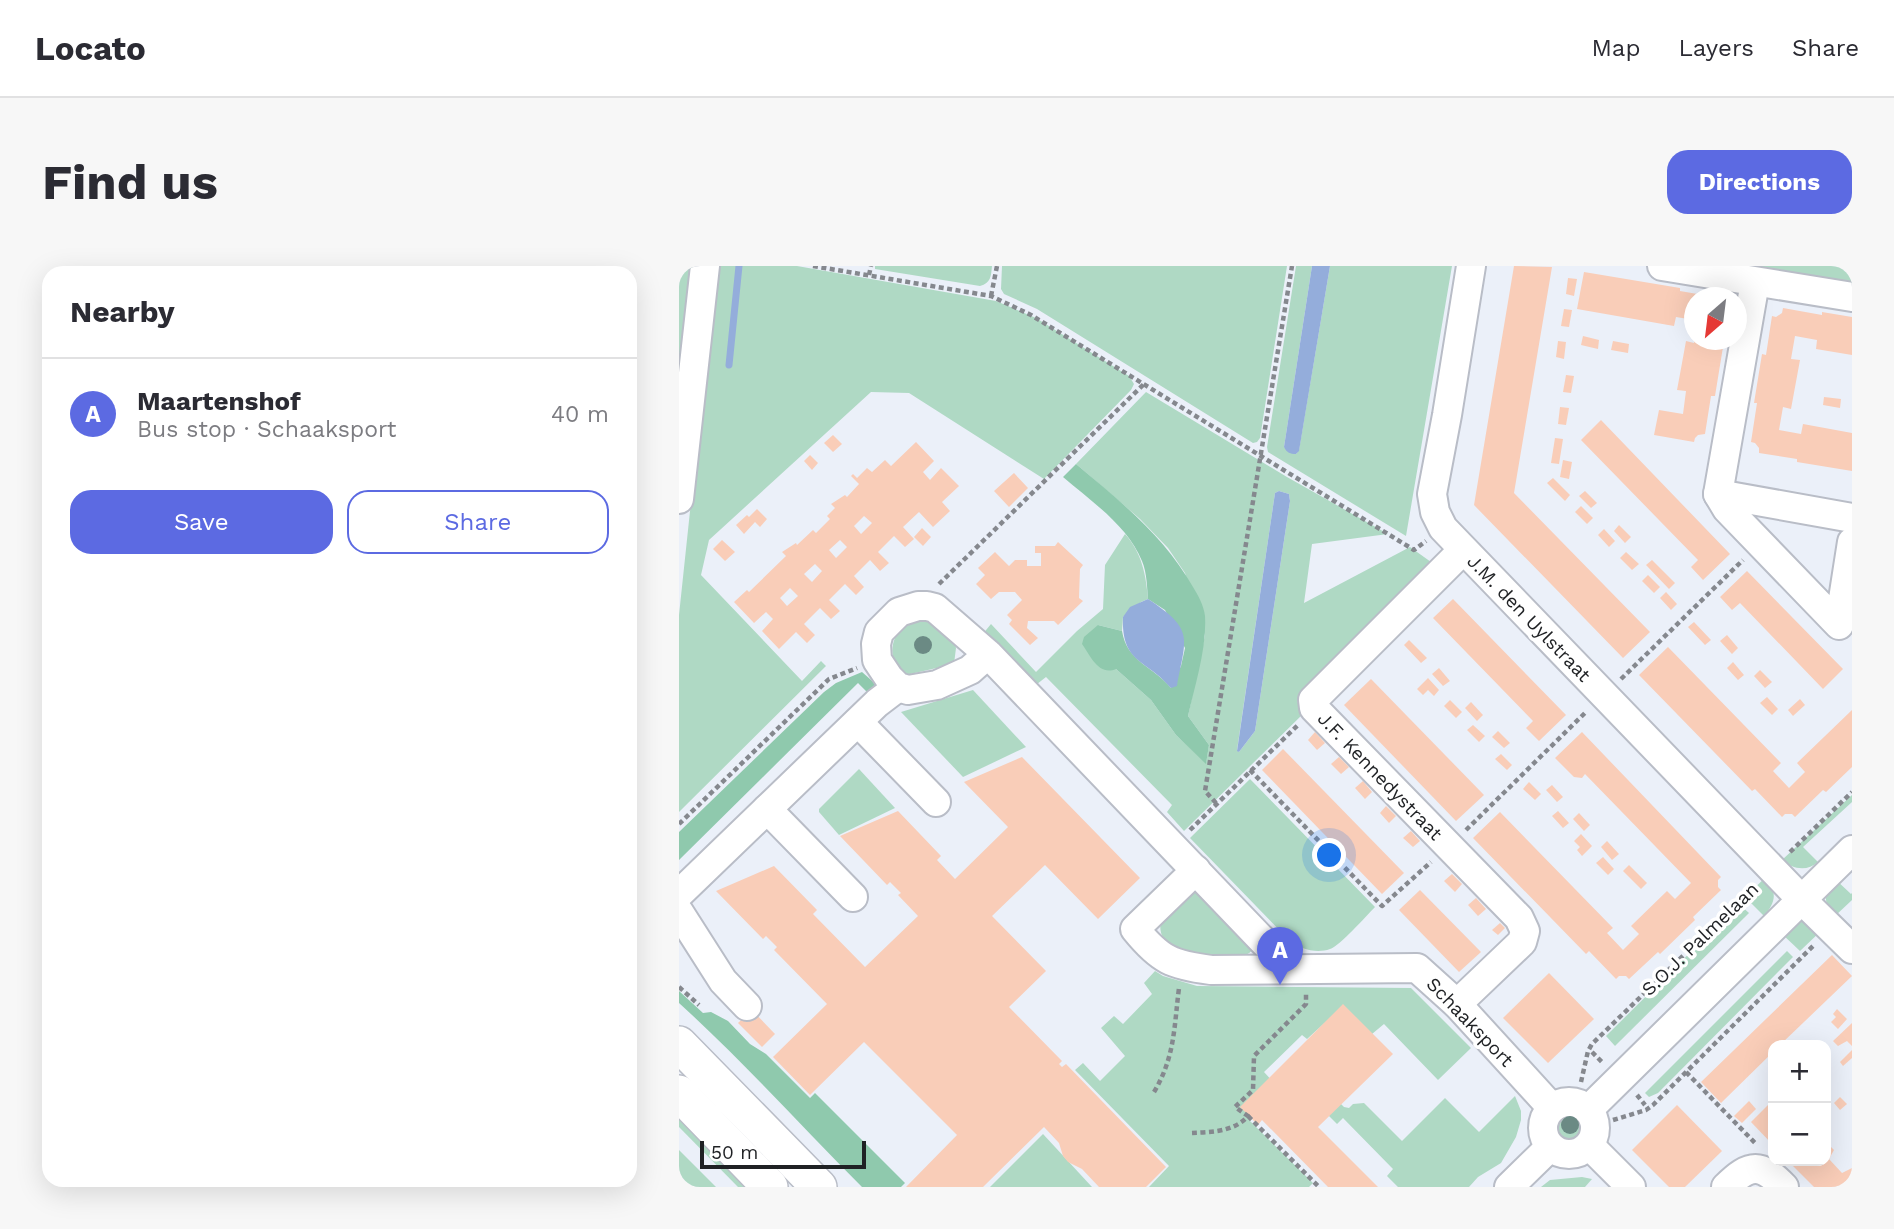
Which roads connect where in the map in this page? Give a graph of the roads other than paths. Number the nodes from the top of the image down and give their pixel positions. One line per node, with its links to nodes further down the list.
1 (705, 266): 7 (street)
2 (1471, 266): 10 (street, J.M. den Uylstraat)
3 (1662, 266): 4 (street)
4 (1755, 282): 5 (street); 6 (street)
5 (1852, 297)
6 (1718, 494): 8 (street); 9 (street)
7 (679, 499)
8 (1852, 518)
9 (1852, 542)
10 (1463, 550): 20 (street, J.M. den Uylstraat); 24 (street, J.F. Kennedystraat)
11 (988, 654): 12 (street); 12 (street); 17 (street)
12 (898, 687): 13 (street)
13 (858, 722): 14 (street); 15 (street)
14 (936, 802)
15 (767, 809): 18 (street); 19 (street)
16 (1852, 850): 20 (street)
17 (1196, 870): 23 (street); 23 (street, Schaaksport)
18 (679, 894)
19 (853, 897)
20 (1802, 900): 22 (street, J.M. den Uylstraat); 28 (street)
21 (679, 912): 25 (street)
22 (1852, 950)
23 (1298, 968): 24 (street, Schaaksport)
24 (1457, 1004): 28 (street, Schaaksport)
25 (747, 1006)
26 (679, 1044): 31 (main road)
27 (679, 1093): 30 (main road)
28 (1579, 1118): 29 (street); 29 (street); 33 (street, Schaaksport)
29 (1550, 1147): 32 (street)
30 (770, 1187)
31 (819, 1187)
32 (1509, 1187)
33 (1631, 1187)
34 (1726, 1187): 35 (street)
35 (1784, 1187)

